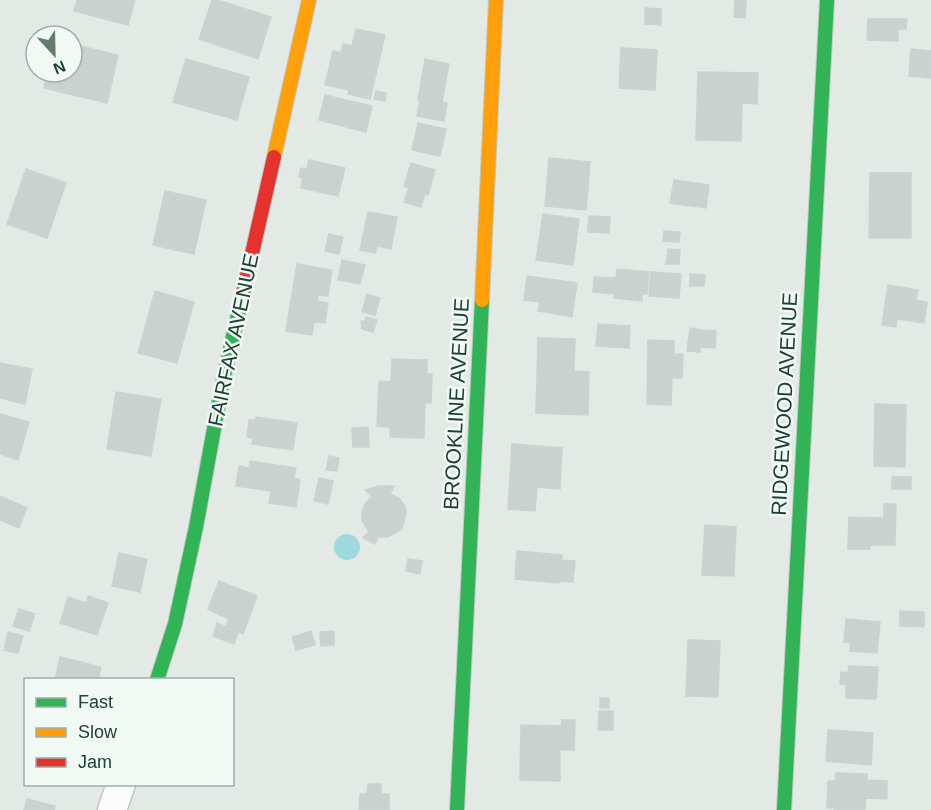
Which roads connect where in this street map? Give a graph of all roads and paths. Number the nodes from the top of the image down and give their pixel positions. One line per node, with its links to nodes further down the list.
1 (309, 0): 4 (street, FAIRFAX AVENUE)
2 (496, 0): 7 (street, BROOKLINE AVENUE)
3 (827, 0): 8 (street, RIDGEWOOD AVENUE)
4 (158, 678)
5 (120, 786): 6 (street)
6 (112, 810)
7 (457, 810)
8 (784, 810)

